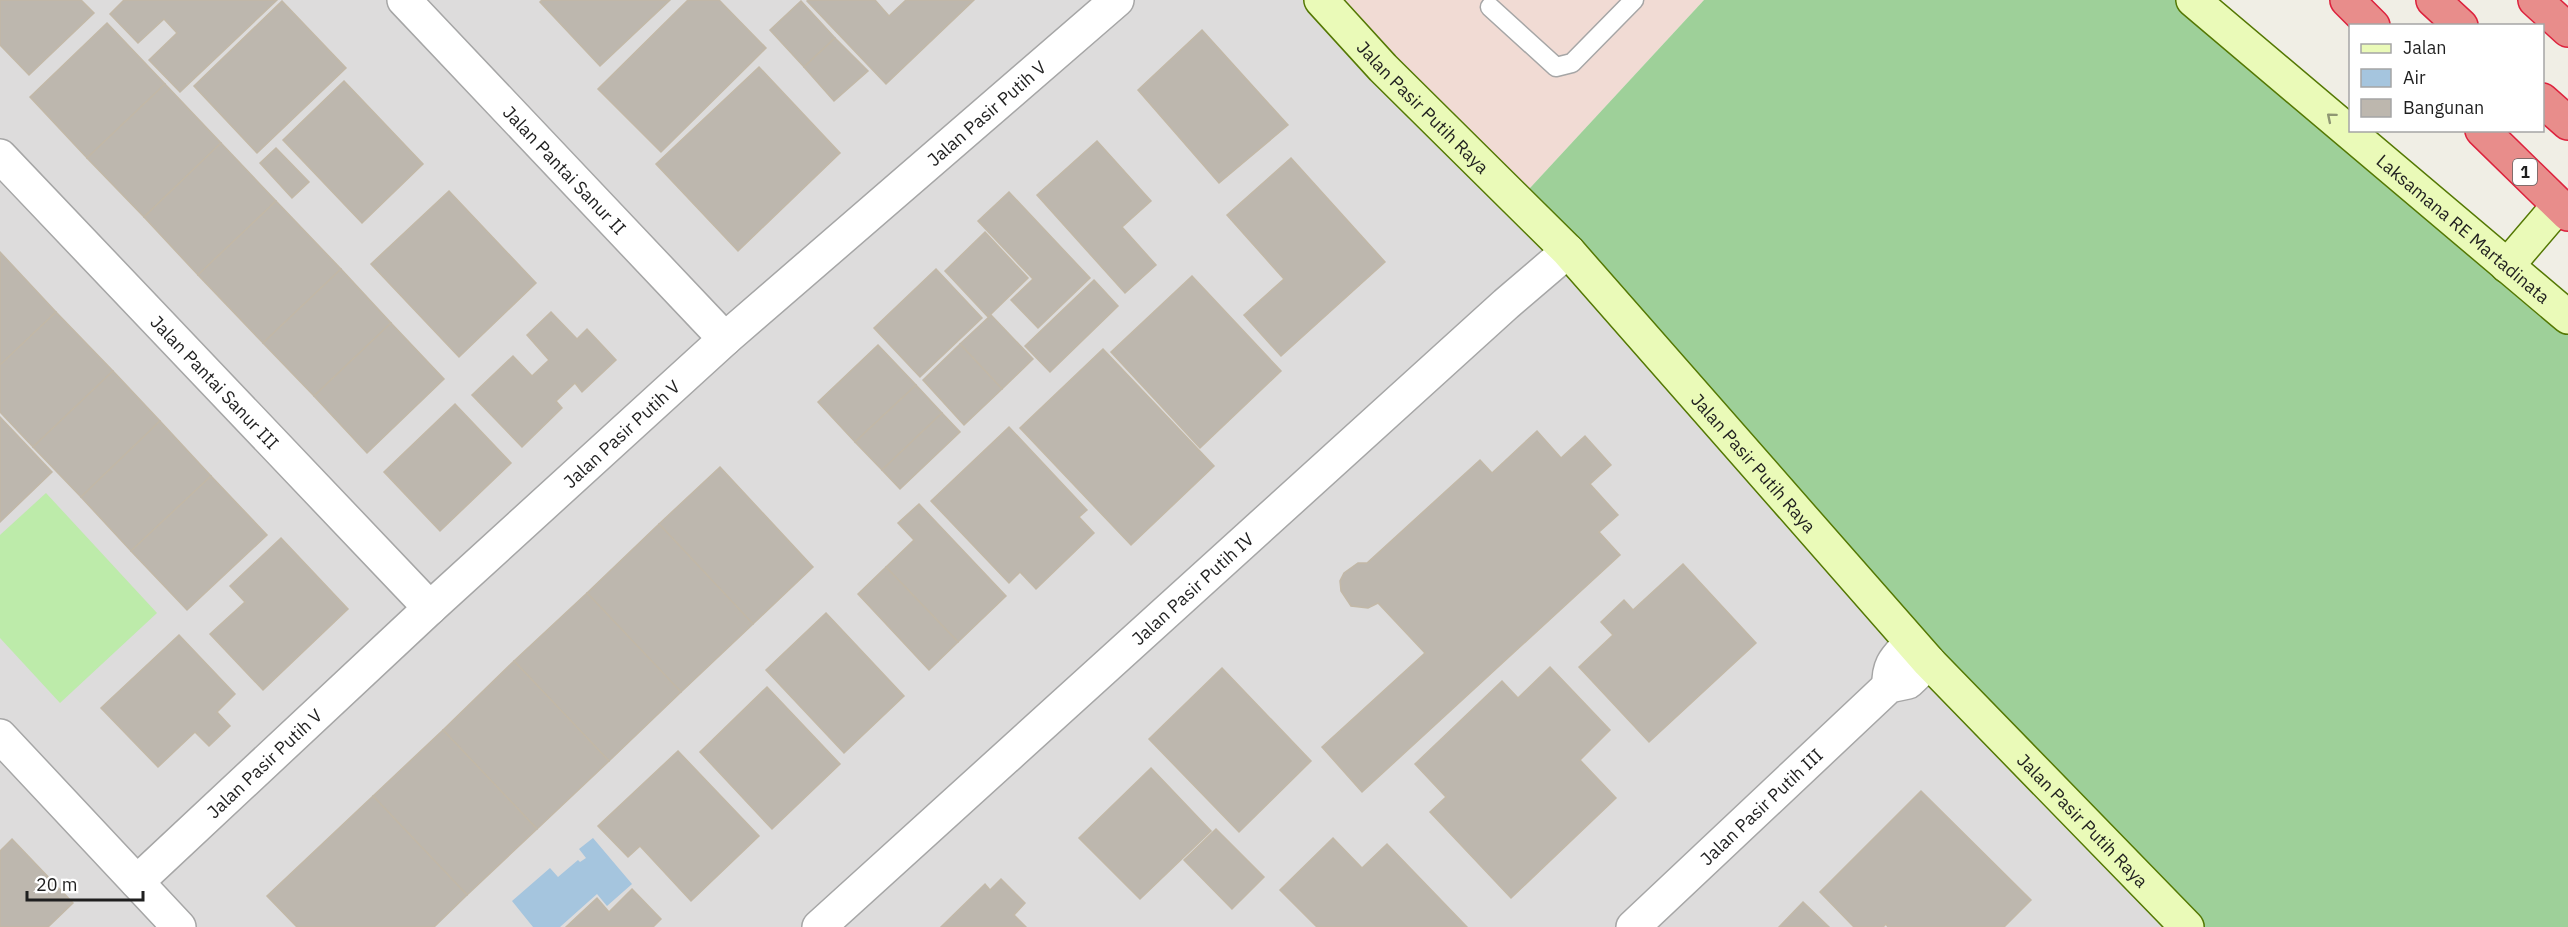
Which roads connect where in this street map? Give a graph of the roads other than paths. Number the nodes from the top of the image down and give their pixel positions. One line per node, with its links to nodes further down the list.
1 (404, 0): 21 (street, Jalan Pantai Sanur II)
2 (1117, 0): 21 (street, Jalan Pasir Putih V)
3 (1321, 0): 18 (street, Jalan Pasir Putih Raya)
4 (1634, 0): 9 (lane)
5 (2193, 0): 19 (street, Laksamana RE Martadinata, one-way to 5)
6 (2347, 0): 10 (highway)
7 (2433, 0): 11 (highway)
8 (2535, 0): 12 (highway)
9 (1489, 2)
10 (2371, 24)
11 (2459, 24)
12 (2568, 30)
13 (2544, 102): 14 (highway)
14 (2568, 123)
15 (2484, 132): 17 (highway, 1)
16 (0, 156): 22 (street, Jalan Pantai Sanur III)
17 (2563, 210): 19 (street)
18 (1568, 251): 23 (street, Jalan Pasir Putih Raya); 27 (street, Jalan Pasir Putih IV)
19 (2507, 266): 20 (street, Laksamana RE Martadinata)
20 (2568, 317)
21 (725, 339): 22 (street, Jalan Pasir Putih V)
22 (430, 608): 25 (street, Jalan Pasir Putih V)
23 (1920, 652): 28 (street, Jalan Pasir Putih III); 29 (street, Jalan Pasir Putih Raya)
24 (0, 736): 25 (street)
25 (137, 882): 26 (street)
26 (179, 927)
27 (819, 927)
28 (1633, 927)
29 (2187, 927)

